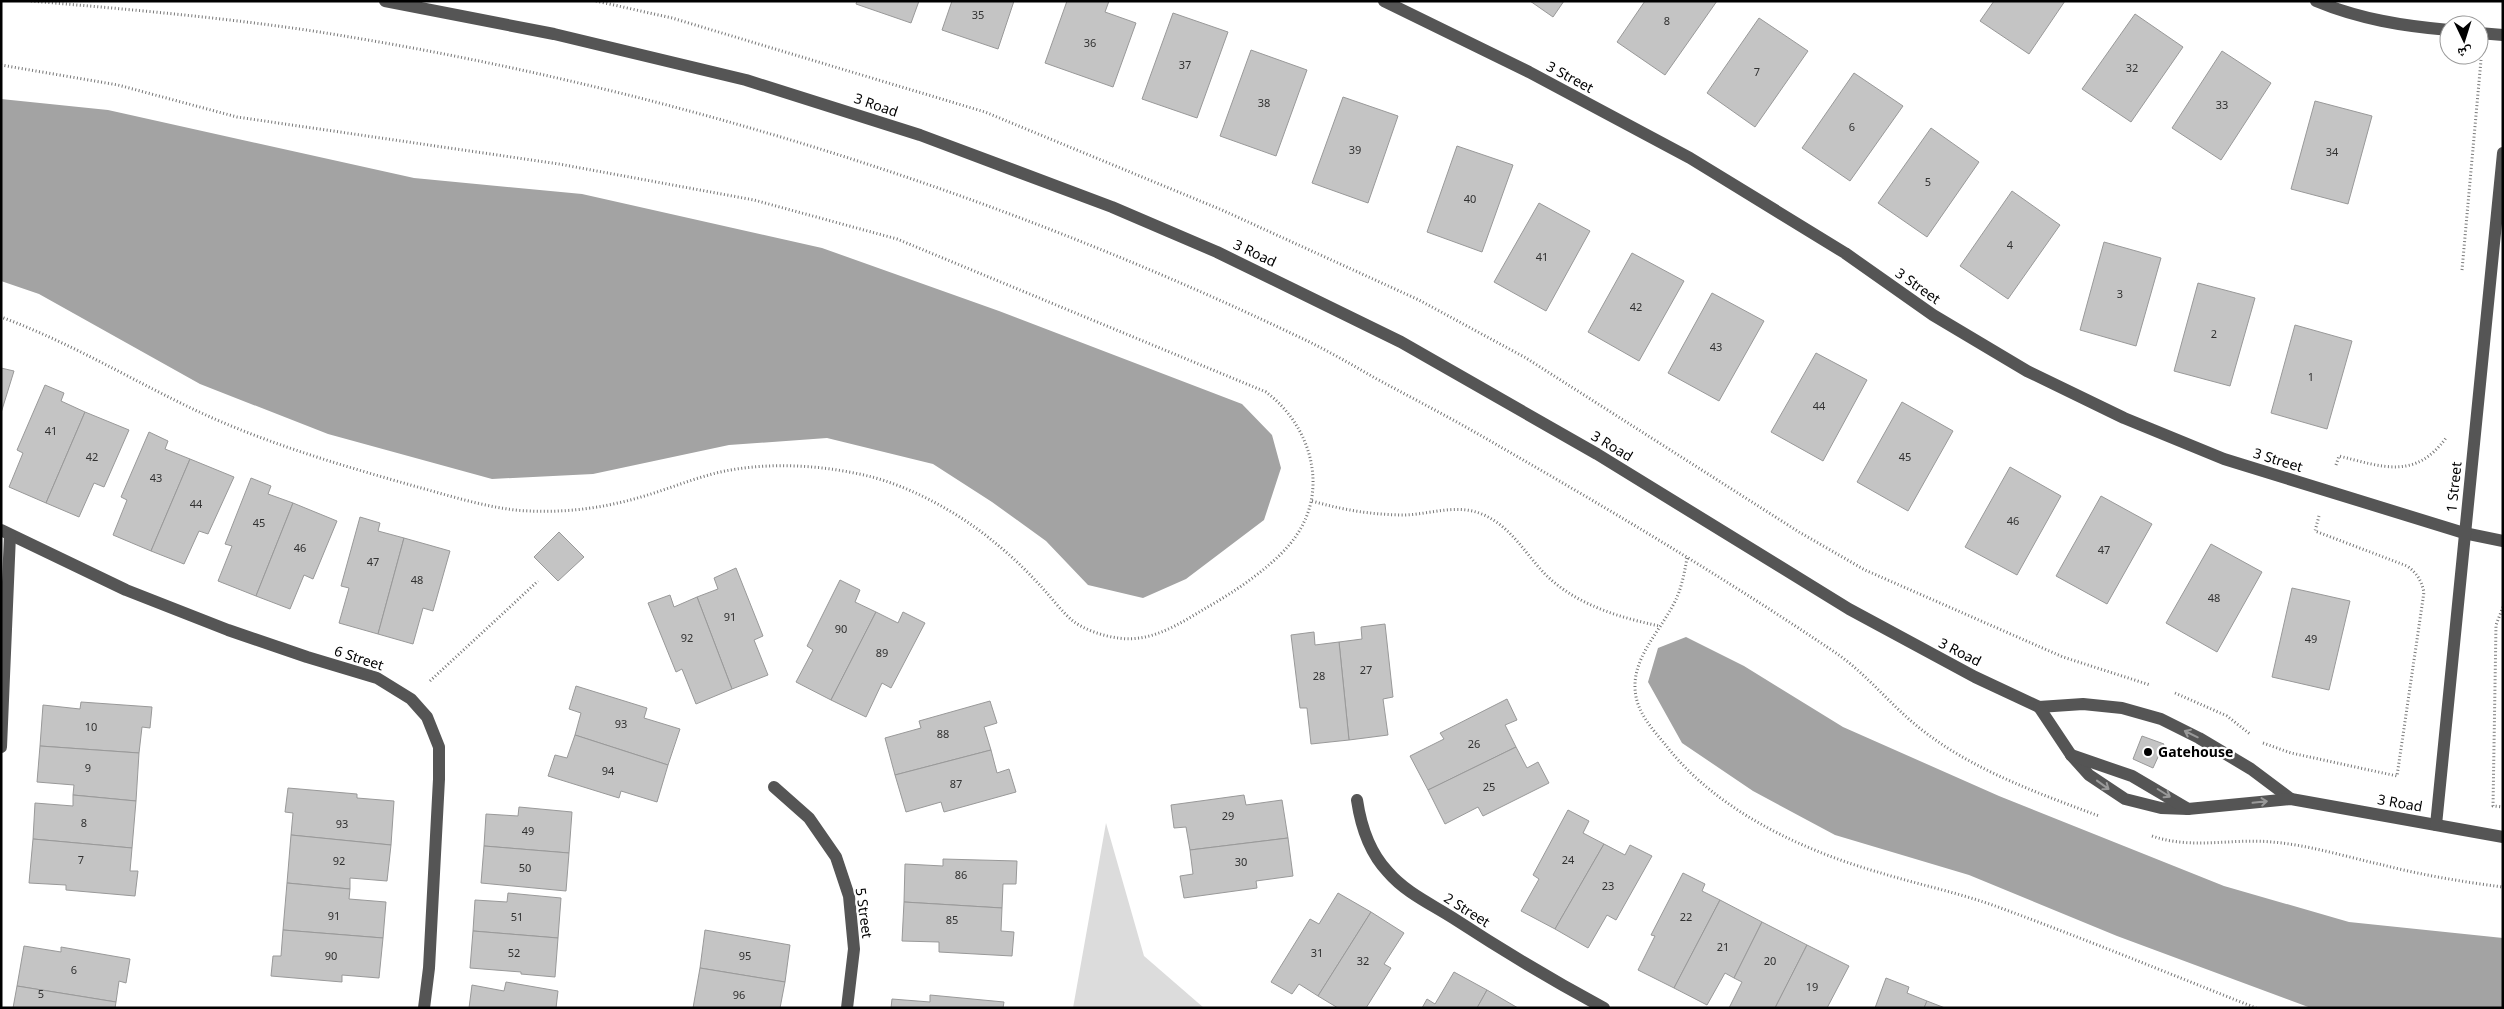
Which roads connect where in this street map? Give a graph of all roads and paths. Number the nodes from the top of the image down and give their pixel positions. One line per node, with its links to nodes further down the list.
1 (31, 1): 20 (path)
2 (384, 1): 27 (street, 3 Road)
3 (596, 1): 24 (path)
4 (1384, 1): 15 (street, 3 Street)
5 (2316, 1): 6 (street)
6 (2439, 29)
7 (2489, 34): 8 (street)
8 (2503, 36)
9 (1, 65): 16 (path)
10 (2478, 65): 12 (path)
11 (2503, 152): 18 (street, 1 Street)
12 (2462, 271)
13 (1, 317): 16 (path)
14 (2447, 437): 15 (path)
15 (2328, 491): 18 (street, 3 Street); 25 (path)
16 (1312, 501): 23 (path)
17 (6, 532): 26 (street, 6 Street); 28 (street)
18 (2464, 533): 19 (street); 36 (street, 1 Street)
19 (2503, 541)
20 (1687, 558): 23 (path); 35 (path)
21 (538, 581): 26 (path)
22 (2503, 608): 33 (path)
23 (1660, 626): 43 (path)
24 (2159, 688)
25 (2168, 691)
26 (411, 699): 40 (street, 6 Street)
27 (2039, 707): 29 (street, 3 Road); 31 (street, 3 Road, one-way to 27)
28 (1, 747)
29 (2071, 755): 34 (street, one-way to 34); 34 (street, 3 Road, one-way to 34)
30 (774, 787): 41 (street, 5 Street)
31 (2291, 798): 34 (street, 3 Road, one-way to 31); 36 (street, 3 Road)
32 (1357, 800): 42 (street, 2 Street)
33 (2503, 807)
34 (2188, 809)
35 (2100, 817)
36 (2436, 825): 38 (street, 3 Road)
37 (2144, 833): 39 (path)
38 (2503, 837)
39 (2503, 887)
40 (424, 1008)
41 (846, 1008)
42 (1604, 1008)
43 (2256, 1008)

